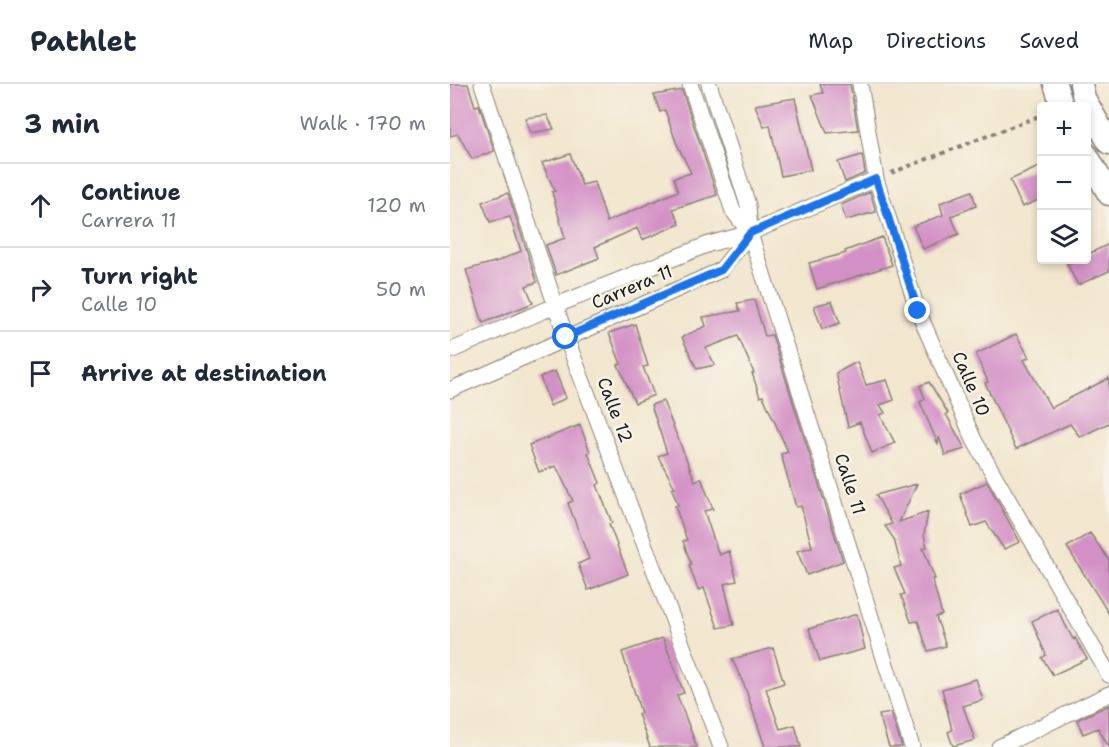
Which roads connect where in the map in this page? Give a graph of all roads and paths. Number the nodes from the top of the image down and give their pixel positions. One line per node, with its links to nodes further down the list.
1 (482, 84): 14 (street, Calle 12)
2 (690, 84): 13 (street, Calle 11)
3 (709, 84): 13 (street, Calle 11)
4 (860, 84): 11 (street, Calle 10)
5 (1055, 84): 7 (street)
6 (1081, 84): 9 (street)
7 (1061, 102)
8 (1037, 117): 11 (path)
9 (1109, 143)
10 (1095, 156): 12 (street)
11 (876, 179): 13 (street, Carrera 11); 18 (street, Calle 10)
12 (1109, 194)
13 (750, 233): 14 (street, Carrera 11); 15 (street, Carrera 11); 21 (street, Calle 11)
14 (557, 305): 15 (street, Calle 12); 16 (street, Carrera 11)
15 (566, 337): 17 (street, Carrera 11); 20 (street, Calle 12)
16 (450, 351)
17 (450, 390)
18 (1109, 675)
19 (1109, 694): 22 (street)
20 (722, 747)
21 (912, 747)
22 (999, 747)

